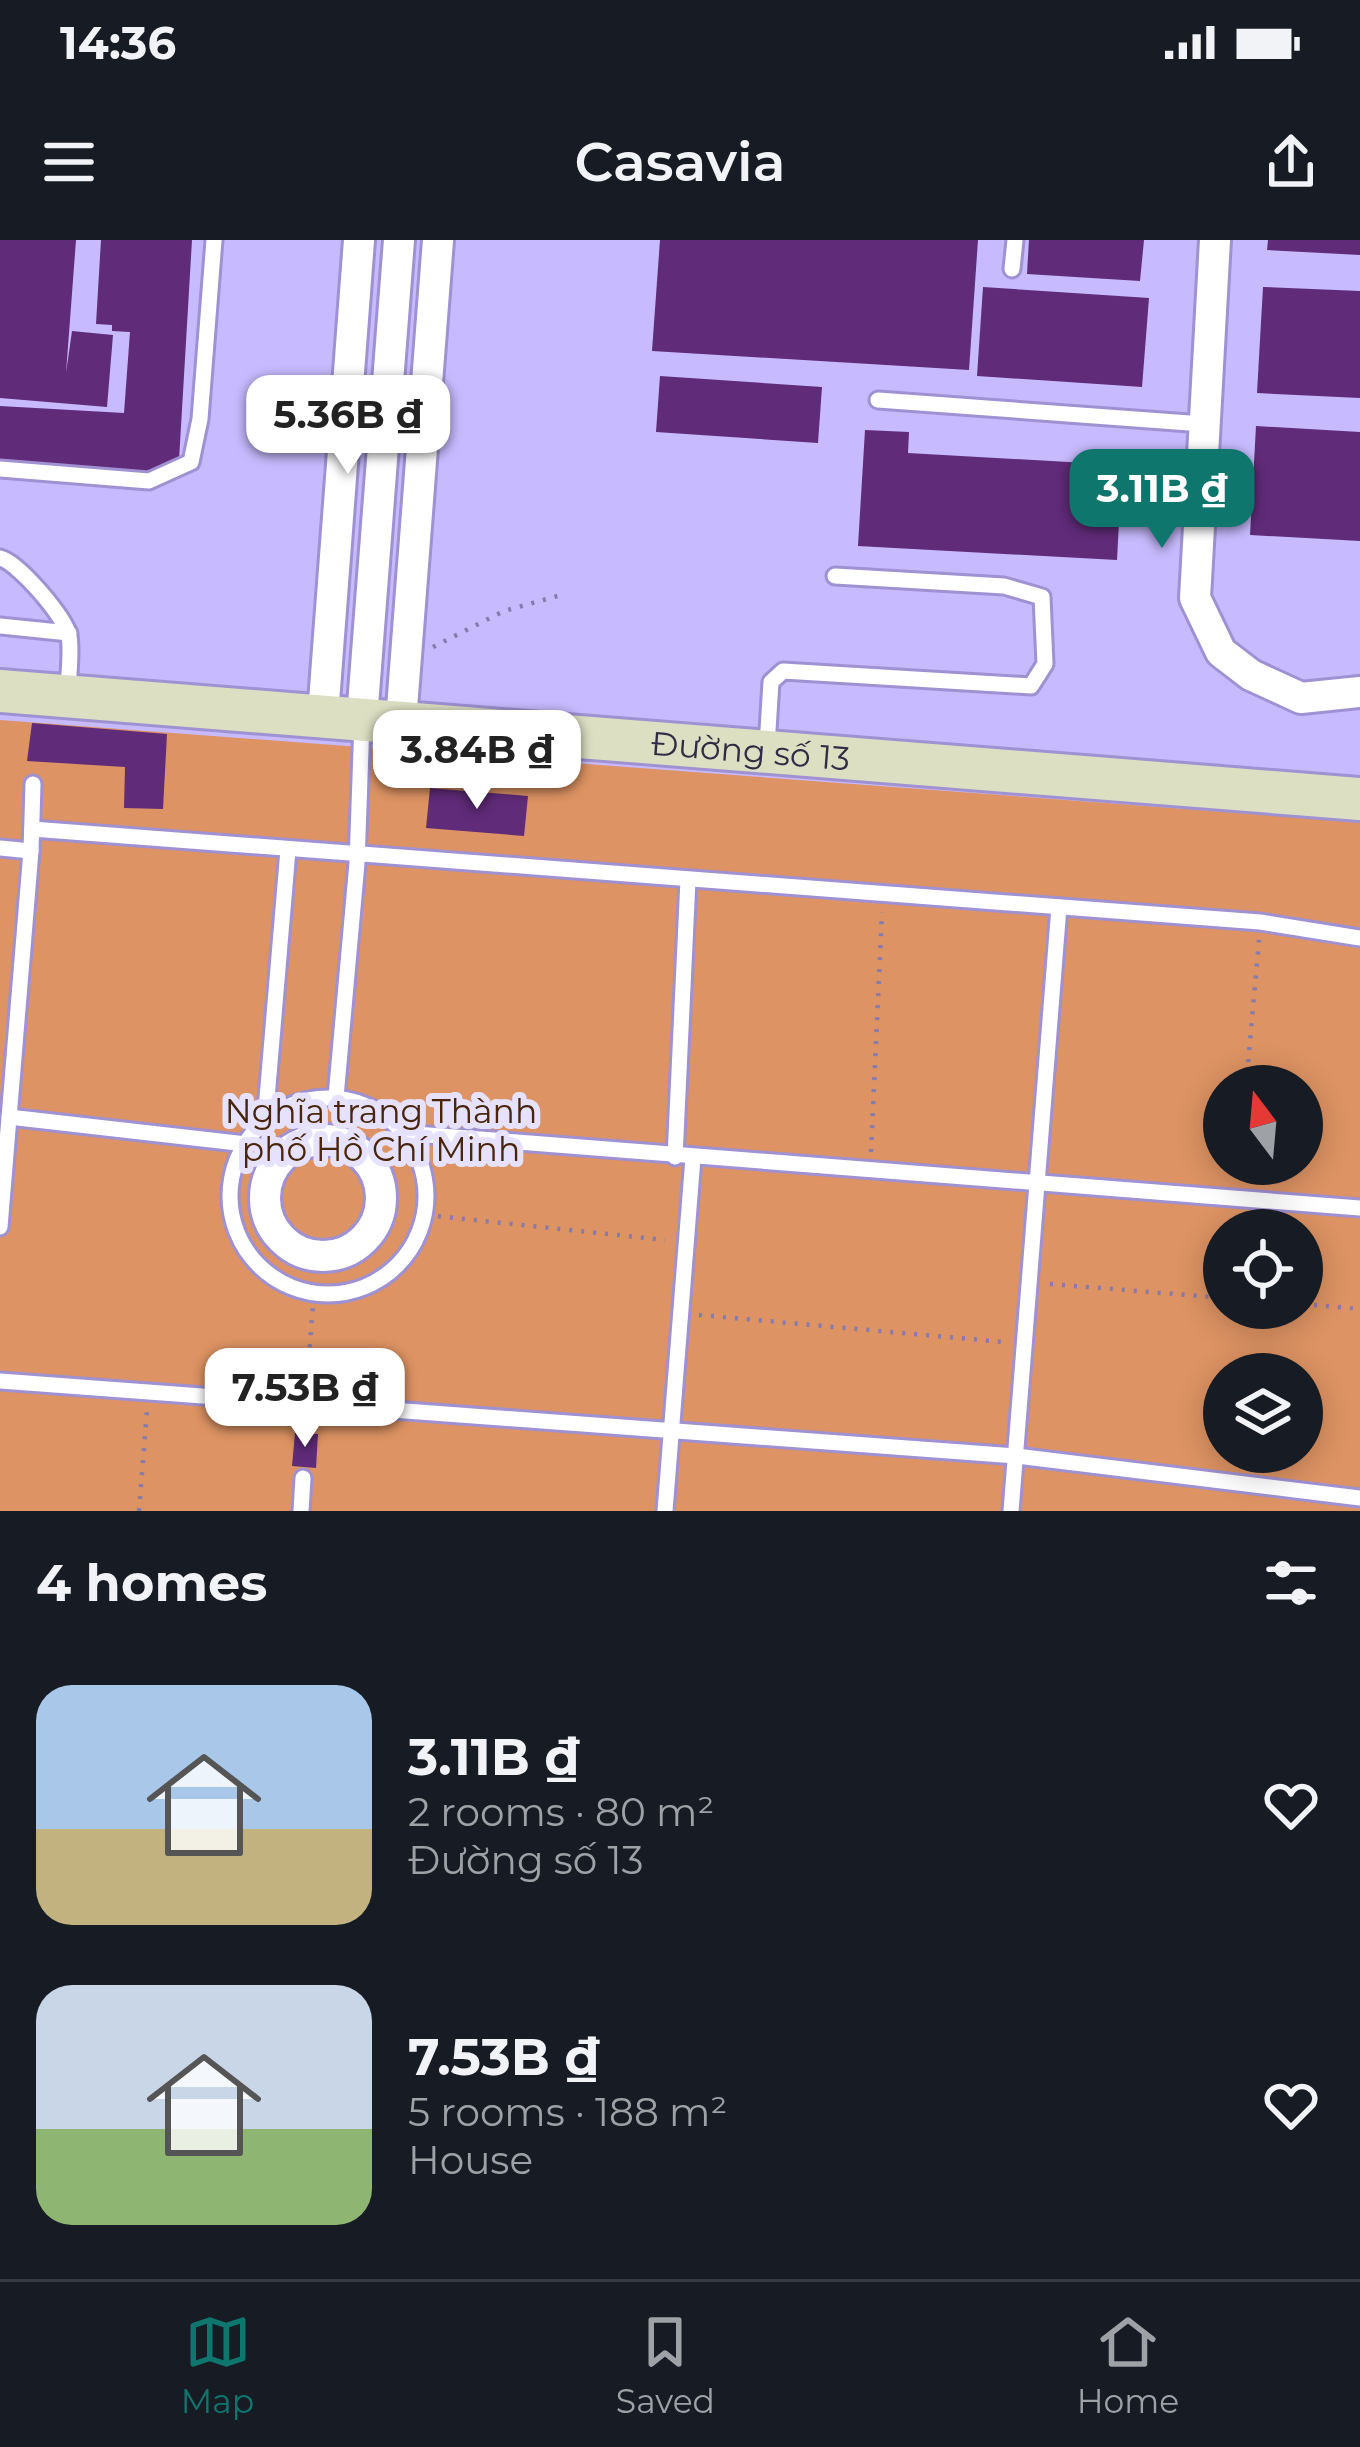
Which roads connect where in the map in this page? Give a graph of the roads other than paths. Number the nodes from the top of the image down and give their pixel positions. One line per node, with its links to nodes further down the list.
1 (214, 240): 10 (lane)
2 (359, 240): 18 (street)
3 (399, 240): 18 (street)
4 (438, 240): 18 (street)
5 (1015, 240): 7 (lane)
6 (1215, 240): 9 (street)
7 (1012, 269)
8 (878, 400): 9 (lane)
9 (1203, 424): 16 (street)
10 (0, 469)
11 (0, 558): 14 (lane)
12 (836, 576): 19 (lane)
13 (0, 626): 14 (lane)
14 (69, 633): 17 (lane)
15 (0, 691): 17 (street, Đường số 13)
16 (1360, 692)
17 (68, 695): 18 (street, Đường số 13)
18 (362, 718): 19 (street, Đường số 13); 26 (lane)
19 (766, 749): 21 (street, Đường số 13)
20 (33, 784): 22 (lane)
21 (1360, 799)
22 (32, 830): 24 (lane); 25 (lane)
23 (0, 848): 25 (lane)
24 (288, 850): 26 (lane); 34 (lane)
25 (32, 851): 31 (lane)
26 (357, 856): 27 (lane); 32 (lane)
27 (688, 880): 28 (lane); 37 (lane)
28 (1059, 907): 29 (lane); 39 (lane)
29 (1360, 938)
30 (0, 983): 31 (lane)
31 (20, 984): 33 (lane)
32 (336, 1097): 34 (lane); 35 (lane)
33 (7, 1104): 36 (lane); 41 (lane)
34 (265, 1122): 36 (lane)
35 (403, 1133): 36 (lane); 37 (lane)
36 (245, 1144)
37 (675, 1157): 38 (lane)
38 (693, 1159): 39 (lane); 43 (lane)
39 (1037, 1184): 40 (lane); 44 (lane)
40 (1360, 1208)
41 (0, 1227)
42 (0, 1382): 43 (lane)
43 (672, 1433): 44 (lane); 48 (lane)
44 (1016, 1456): 46 (lane); 49 (lane)
45 (303, 1478): 47 (lane)
46 (1360, 1498)
47 (301, 1511)
48 (665, 1511)
49 (1011, 1511)

